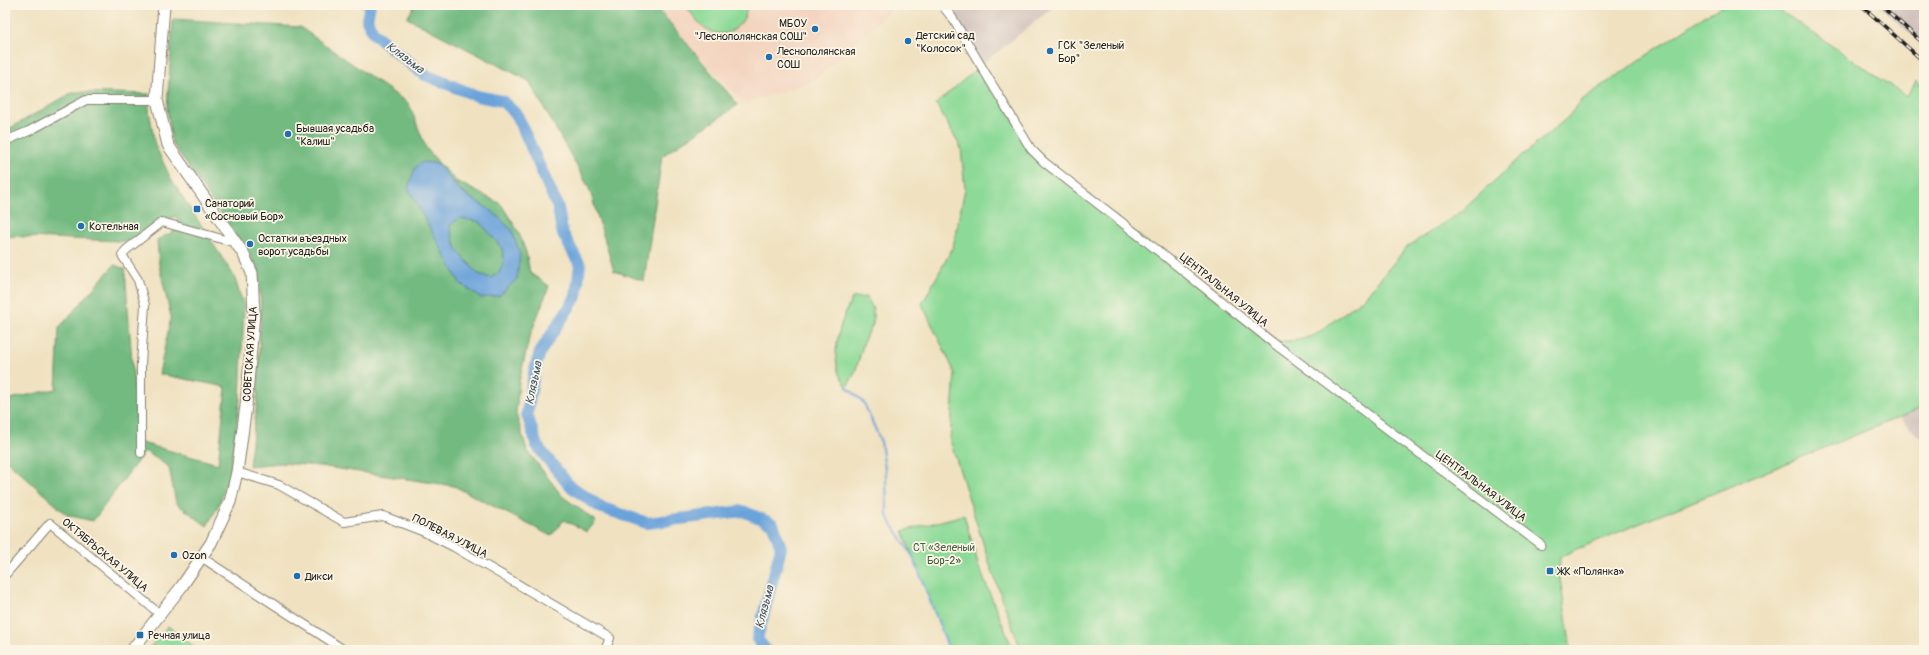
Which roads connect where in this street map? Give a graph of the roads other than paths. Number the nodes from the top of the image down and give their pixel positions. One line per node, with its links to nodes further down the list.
1 (164, 5): 3 (main road, СОВЕТСКАЯ УЛИЦА)
2 (942, 5): 8 (street, ЦЕНТРАЛЬНАЯ УЛИЦА)
3 (157, 100): 4 (street); 5 (main road, СОВЕТСКАЯ УЛИЦА)
4 (5, 141)
5 (236, 243): 6 (street); 7 (main road, СОВЕТСКАЯ УЛИЦА)
6 (141, 453)
7 (237, 472): 9 (main road, СОВЕТСКАЯ УЛИЦА); 14 (street, ПОЛЕВАЯ УЛИЦА)
8 (1541, 545)
9 (201, 557): 11 (main road, СОВЕТСКАЯ УЛИЦА); 13 (street)
10 (5, 575): 11 (street, ОКТЯБРЬСКАЯ УЛИЦА)
11 (161, 615): 12 (main road, СОВЕТСКАЯ УЛИЦА)
12 (132, 650)
13 (344, 650)
14 (605, 650)

